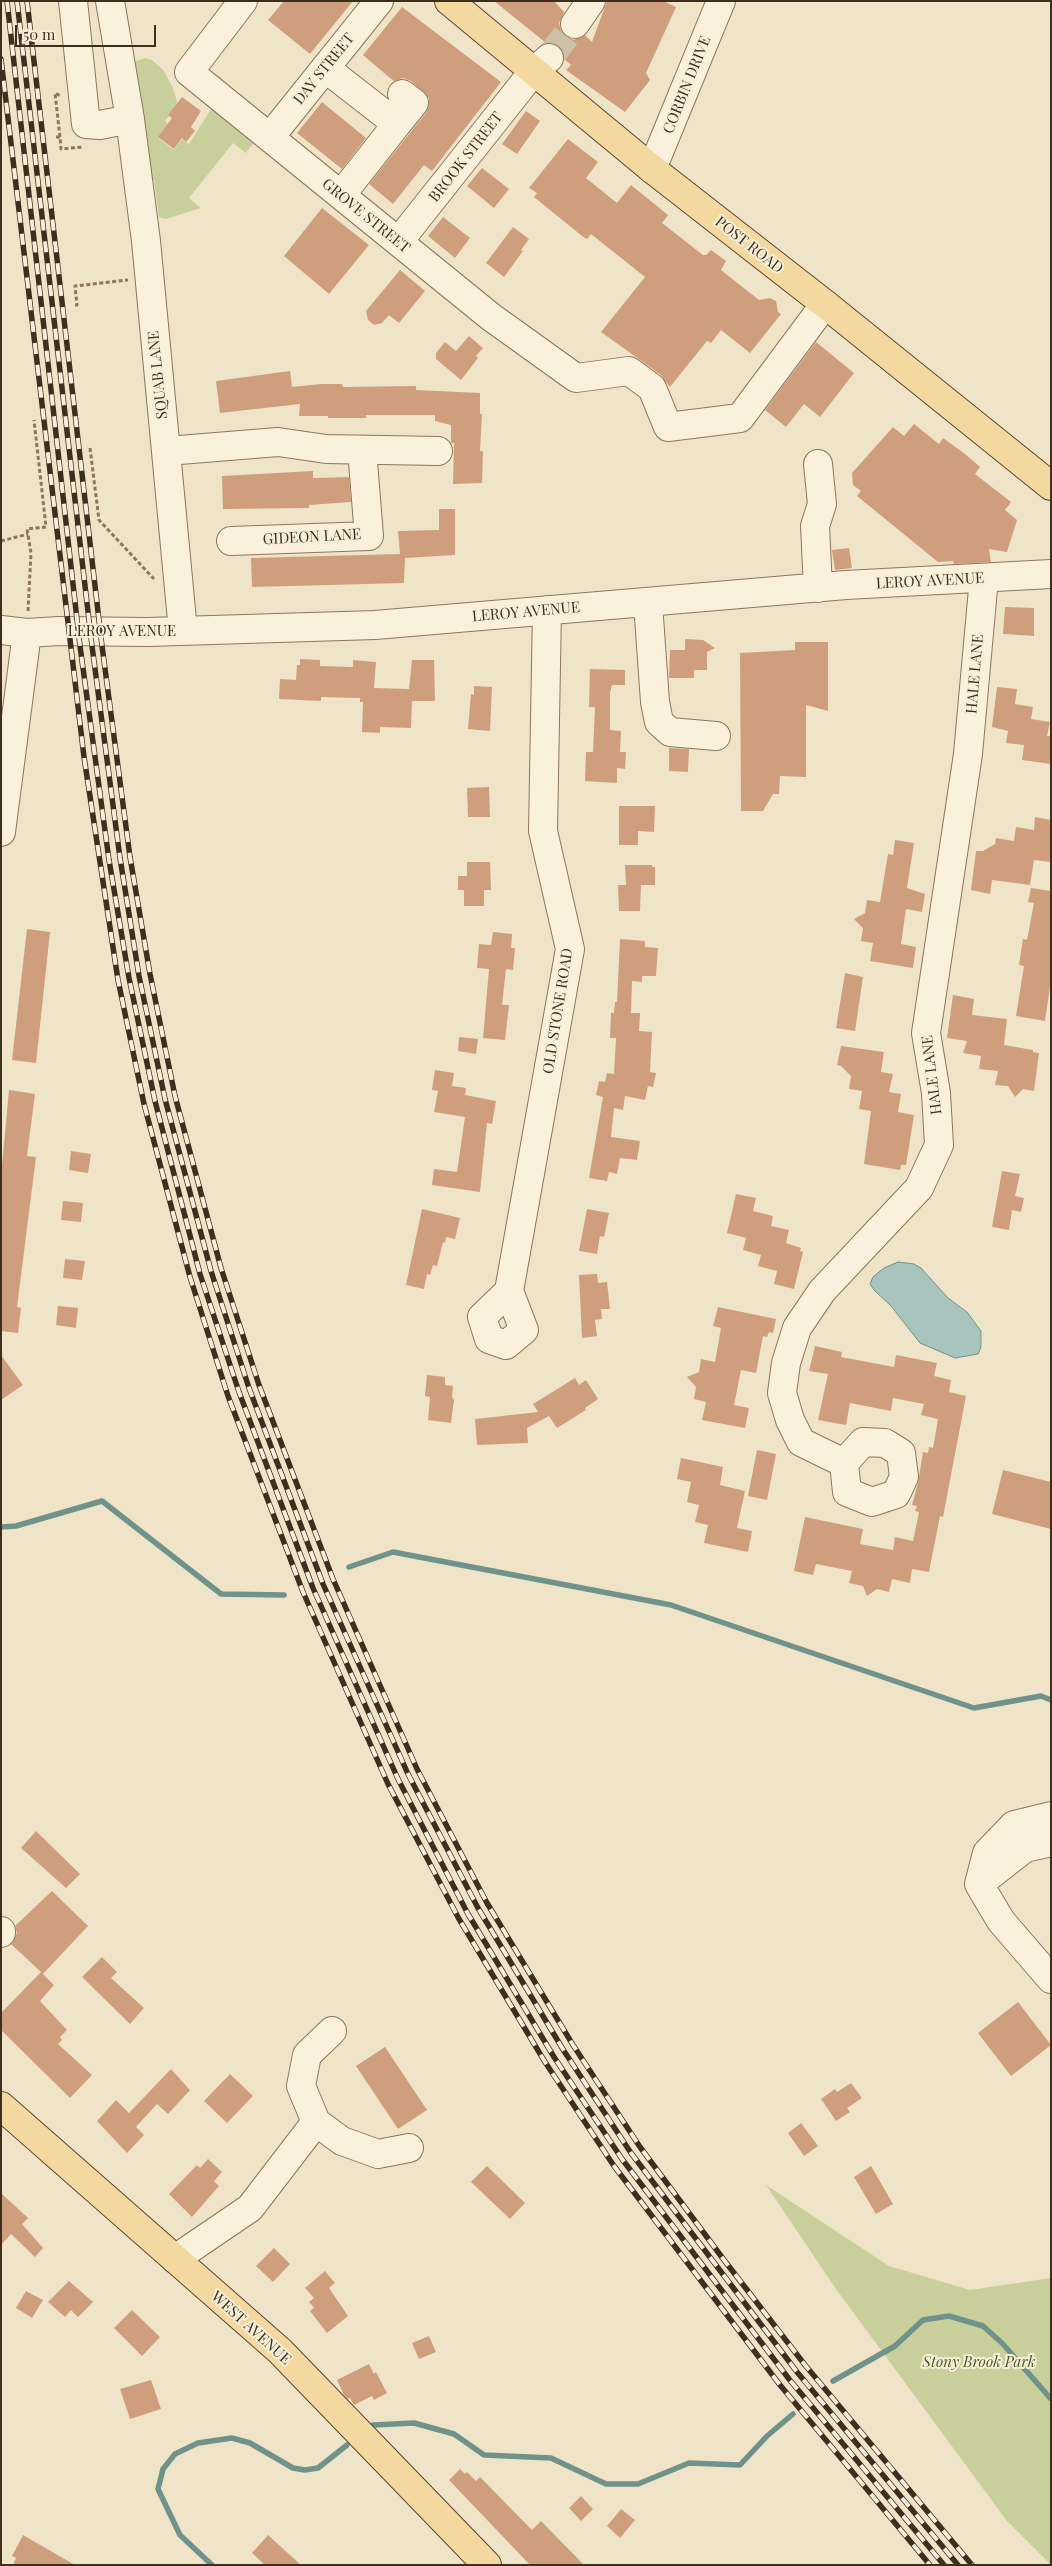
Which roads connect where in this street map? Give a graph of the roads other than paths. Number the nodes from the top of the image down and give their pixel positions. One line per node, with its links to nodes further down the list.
1 (73, 1): 12 (street)
2 (110, 1): 12 (street, SQUAB LANE)
3 (243, 1): 14 (street, GROVE STREET)
4 (379, 1): 10 (street, DAY STREET)
5 (449, 1): 9 (main road, POST ROAD)
6 (591, 1): 8 (street)
7 (720, 1): 15 (street, CORBIN DRIVE)
8 (576, 24)
9 (541, 65): 15 (main road, POST ROAD); 17 (street, BROOK STREET)
10 (325, 68): 13 (street); 14 (street, DAY STREET)
11 (402, 94): 13 (street)
12 (130, 119): 19 (street, SQUAB LANE)
13 (397, 124): 16 (street)
14 (270, 137): 16 (street, GROVE STREET)
15 (652, 169): 18 (main road, POST ROAD)
16 (340, 195): 17 (street, GROVE STREET)
17 (399, 242): 18 (street, GROVE STREET)
18 (824, 304): 23 (main road, POST ROAD)
19 (167, 450): 20 (street); 30 (street, SQUAB LANE)
20 (362, 450): 21 (street); 24 (street, GIDEON LANE)
21 (438, 452)
22 (818, 464): 27 (street)
23 (1051, 486)
24 (231, 541)
25 (1051, 574): 26 (street, LEROY AVENUE)
26 (984, 578): 27 (street, LEROY AVENUE); 35 (street, HALE LANE)
27 (818, 588): 28 (street, LEROY AVENUE)
28 (648, 603): 29 (street, LEROY AVENUE); 32 (street)
29 (547, 610): 30 (street, LEROY AVENUE); 34 (street, OLD STONE ROAD)
30 (183, 631): 31 (street, LEROY AVENUE)
31 (14, 632): 33 (street)
32 (716, 736)
33 (1, 832)
34 (509, 1291)
35 (844, 1464)
36 (1051, 1816): 38 (street)
37 (1051, 1842): 38 (street)
38 (979, 1884): 39 (street)
39 (1051, 1979)
40 (332, 2031): 42 (street)
41 (1, 2106): 44 (main road, WEST AVENUE)
42 (316, 2122): 43 (street); 44 (street)
43 (409, 2148)
44 (175, 2259): 45 (main road, WEST AVENUE)
45 (487, 2565)

